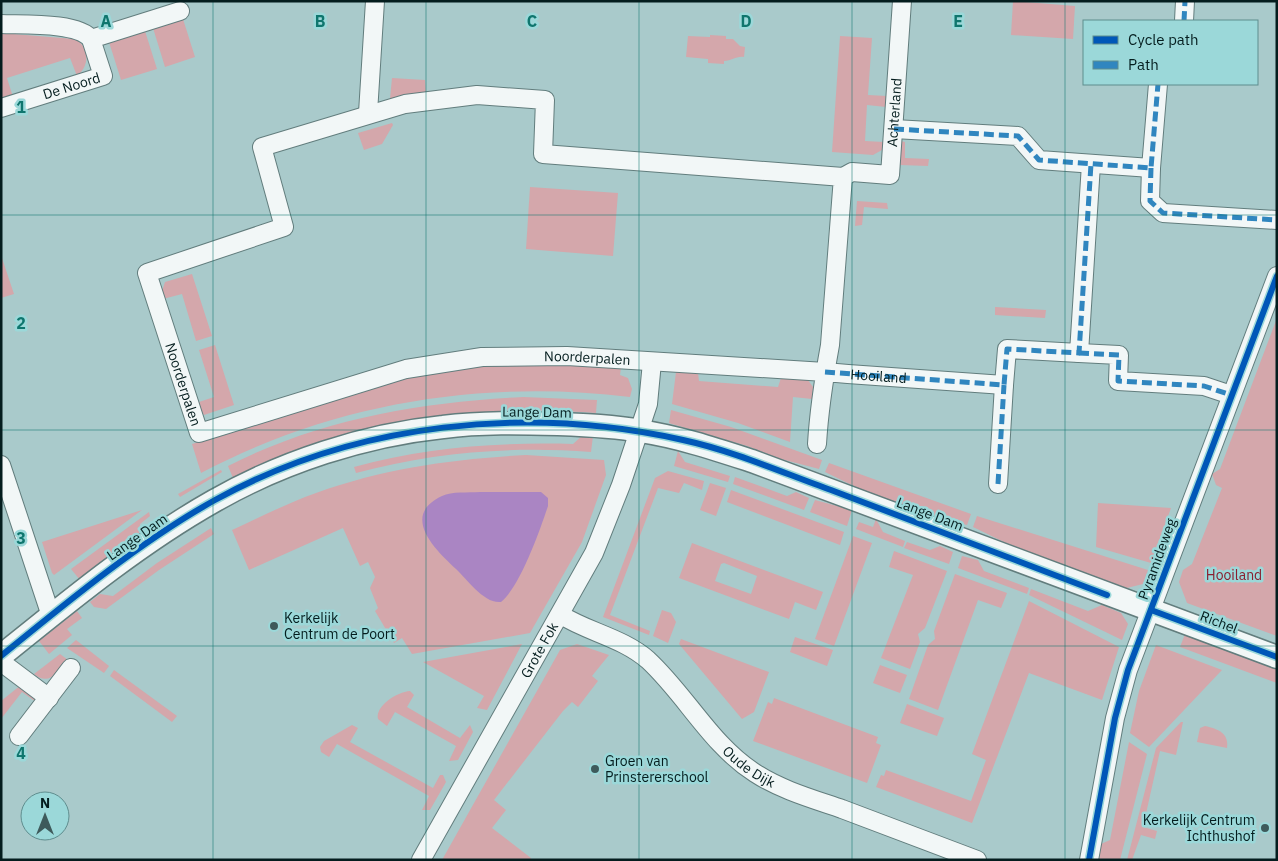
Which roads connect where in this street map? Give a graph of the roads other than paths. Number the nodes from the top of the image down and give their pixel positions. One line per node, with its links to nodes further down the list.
1 (375, 1): 10 (street)
2 (902, 1): 11 (street, Achterland)
3 (1185, 1): 5 (street)
4 (180, 11): 7 (street)
5 (1184, 20)
6 (1, 24): 7 (street)
7 (91, 38): 9 (street, De Noord)
8 (1158, 85): 13 (street)
9 (1, 108)
10 (368, 114): 14 (street, Noorderpalen); 18 (street, Noorderpalen)
11 (894, 129): 12 (street); 14 (street, Achterland)
12 (1091, 164): 13 (street); 17 (street)
13 (1151, 168): 15 (street)
14 (843, 177): 19 (street)
15 (1277, 220)
16 (1277, 276): 21 (street, Pyramideweg)
17 (1079, 353): 20 (street); 21 (street)
18 (652, 362): 19 (street, Noorderpalen); 22 (street)
19 (825, 372): 20 (street, Hooiland); 23 (street)
20 (1004, 385): 25 (street)
21 (1231, 395): 26 (street, Pyramideweg)
22 (639, 431): 26 (street, Lange Dam); 27 (street, Grote Fok); 28 (street, Lange Dam)
23 (817, 444)
24 (1, 464): 28 (street)
25 (998, 484)
26 (1151, 610): 30 (street, Richel); 37 (street, Pyramideweg)
27 (560, 615): 35 (street, Grote Fok); 36 (street, Oude Dijk)
28 (51, 616): 29 (street, Lange Dam)
29 (1, 656)
30 (1277, 657)
31 (1, 662): 33 (street)
32 (71, 668): 33 (street)
33 (49, 698): 34 (street)
34 (20, 736)
35 (421, 860)
36 (977, 860)
37 (1089, 860)

